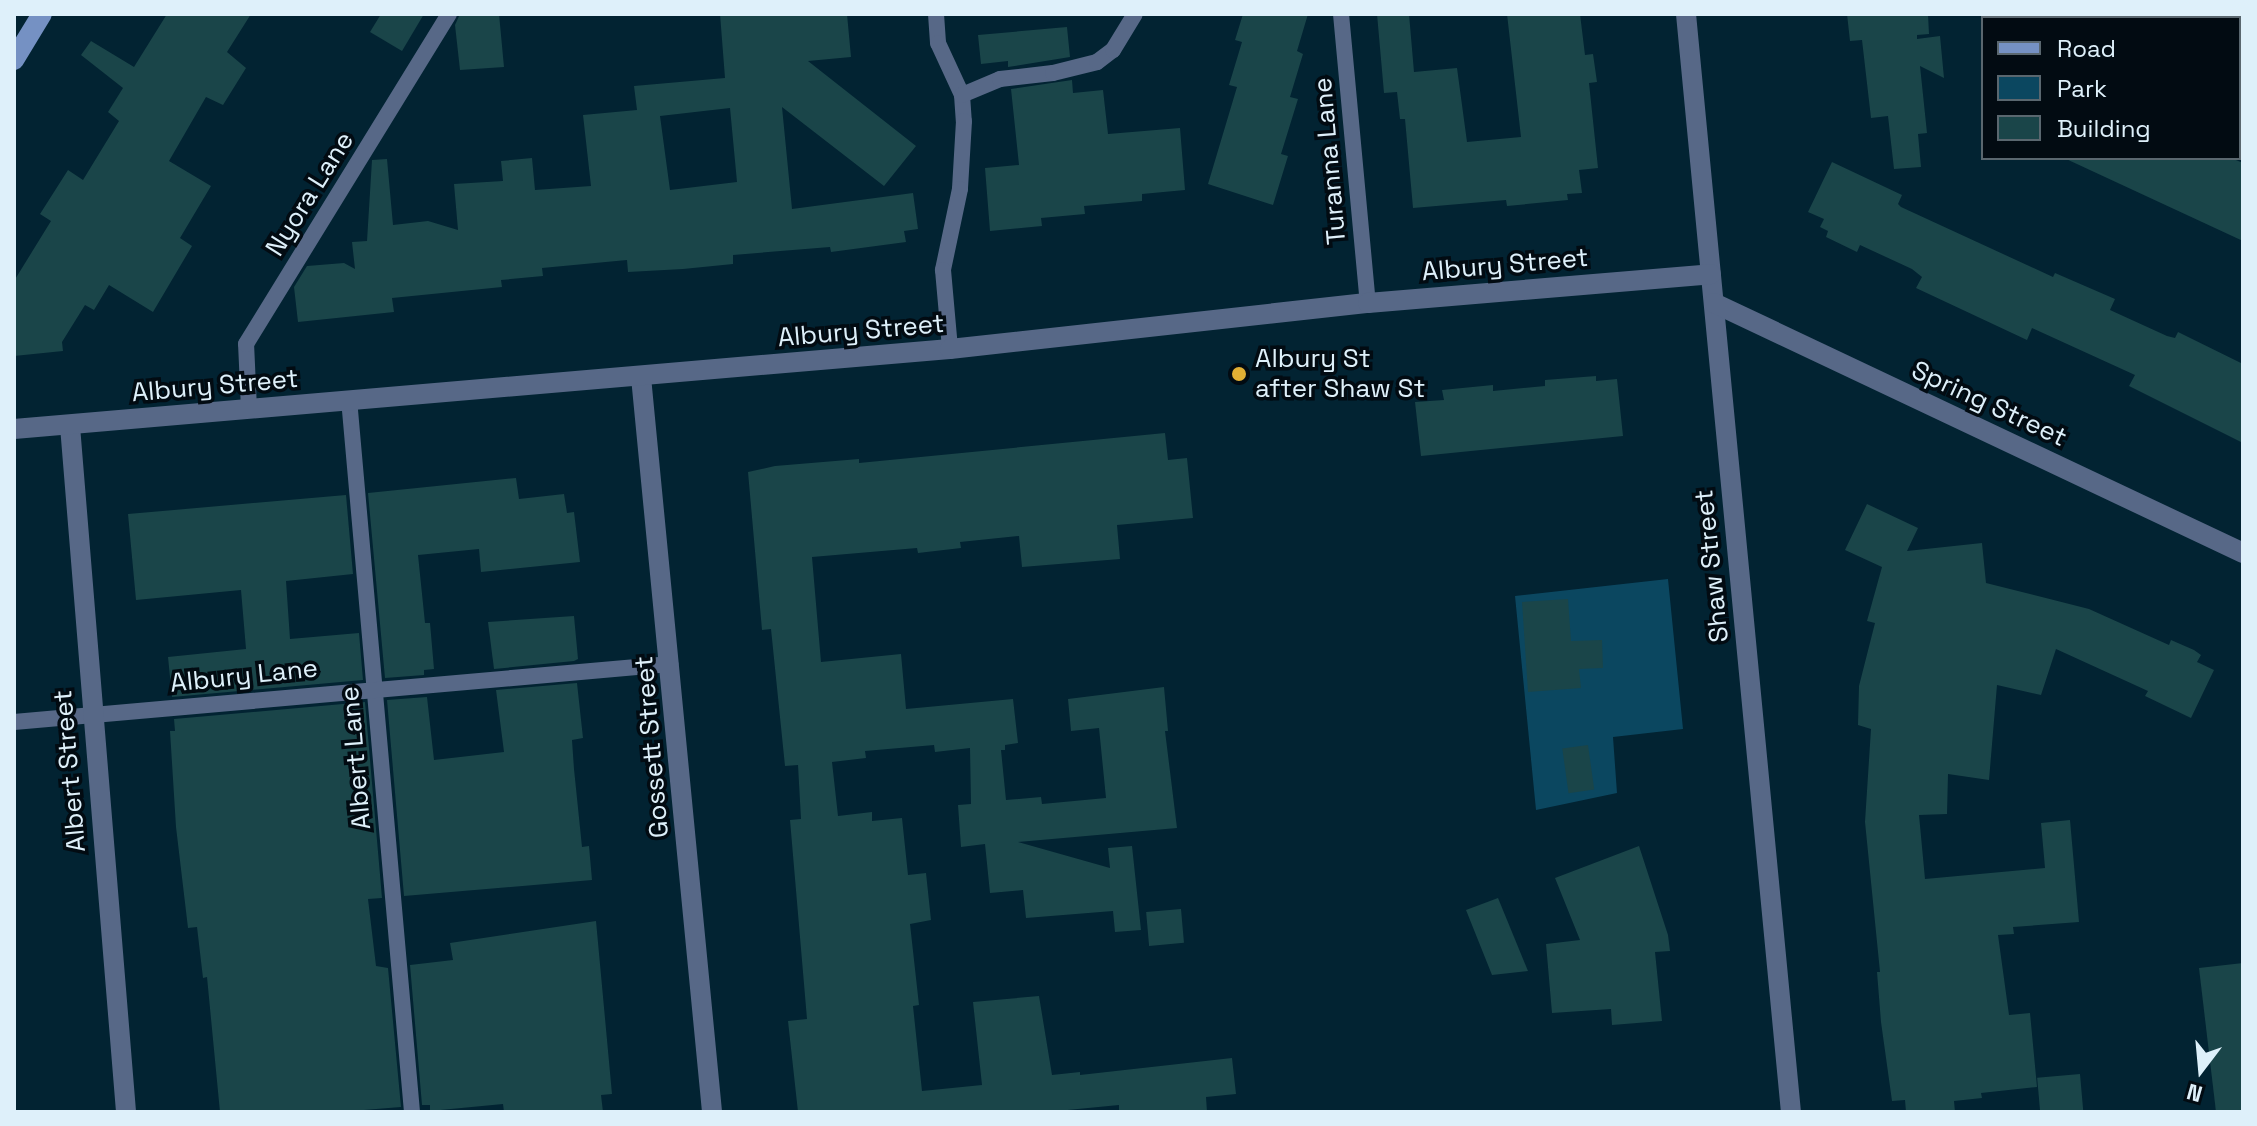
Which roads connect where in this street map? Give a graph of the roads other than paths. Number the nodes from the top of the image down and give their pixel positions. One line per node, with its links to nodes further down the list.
1 (42, 14): 7 (main road)
2 (449, 14): 15 (lane, Nyora Lane)
3 (936, 14): 8 (lane)
4 (1135, 14): 8 (lane)
5 (1341, 14): 10 (lane, Turanna Lane)
6 (1686, 14): 9 (street, Shaw Street)
7 (14, 60)
8 (962, 95): 12 (lane)
9 (1711, 274): 10 (street, Albury Street); 11 (street, Shaw Street)
10 (1368, 303): 12 (street, Albury Street)
11 (1714, 303): 18 (street, Spring Street); 26 (street, Shaw Street)
12 (950, 349): 13 (street, Albury Street)
13 (641, 377): 14 (street, Albury Street); 19 (street, Gossett Street)
14 (349, 399): 15 (street, Albury Street); 20 (lane, Albert Lane)
15 (249, 409): 16 (street, Albury Street)
16 (70, 426): 17 (street, Albury Street); 21 (street, Albert Street)
17 (14, 429)
18 (2243, 553)
19 (670, 664): 20 (lane, Albury Lane); 25 (street, Gossett Street)
20 (374, 688): 21 (lane, Albury Lane); 24 (lane, Albert Lane)
21 (91, 715): 22 (lane, Albury Lane); 23 (street, Albert Street)
22 (14, 722)
23 (126, 1112)
24 (412, 1112)
25 (712, 1112)
26 (1791, 1112)

